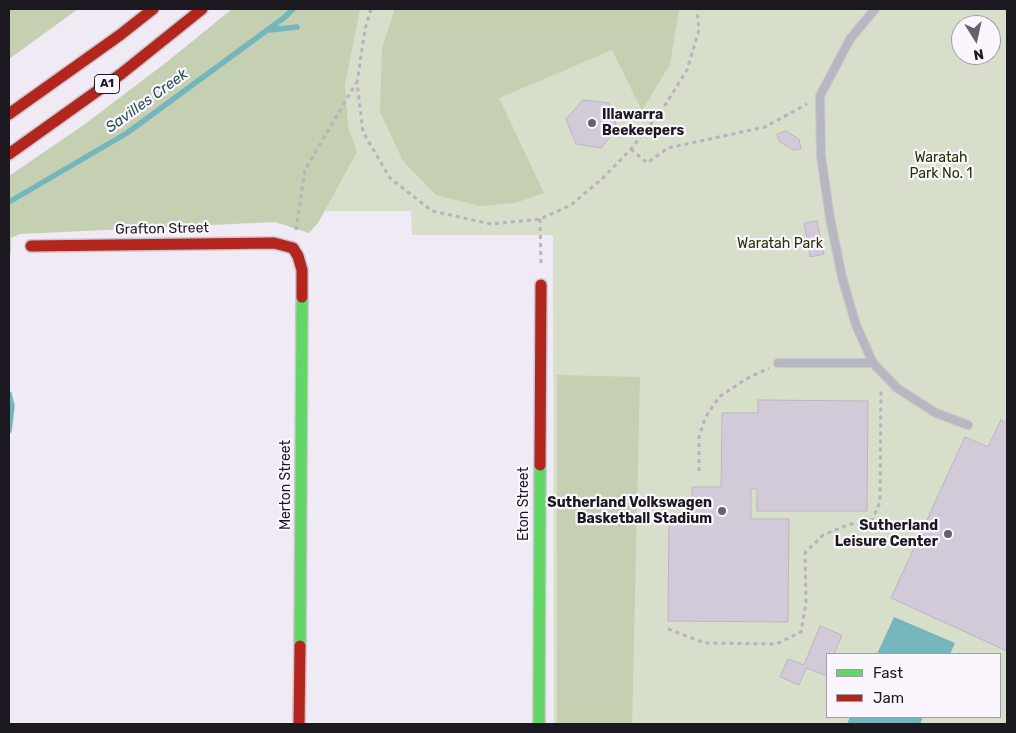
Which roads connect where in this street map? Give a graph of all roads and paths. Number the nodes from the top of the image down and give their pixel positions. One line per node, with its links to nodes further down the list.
1 (153, 9): 8 (main road, A1)
2 (202, 9): 10 (main road, A1)
3 (371, 9): 6 (path)
4 (697, 9): 9 (path)
5 (875, 9): 7 (lane)
6 (356, 82): 11 (path); 13 (path)
7 (820, 96): 9 (path); 15 (lane)
8 (9, 114)
9 (631, 149): 11 (path)
10 (9, 154)
11 (540, 218): 14 (path)
12 (31, 246): 13 (main road, Grafton Street)
13 (293, 248): 21 (main road, Merton Street)
14 (541, 285): 22 (main road, Eton Street)
15 (873, 362): 16 (lane); 17 (lane)
16 (778, 364): 19 (path)
17 (881, 371): 18 (lane); 20 (path)
18 (968, 425)
19 (699, 471)
20 (668, 629)
21 (299, 724)
22 (539, 724)

